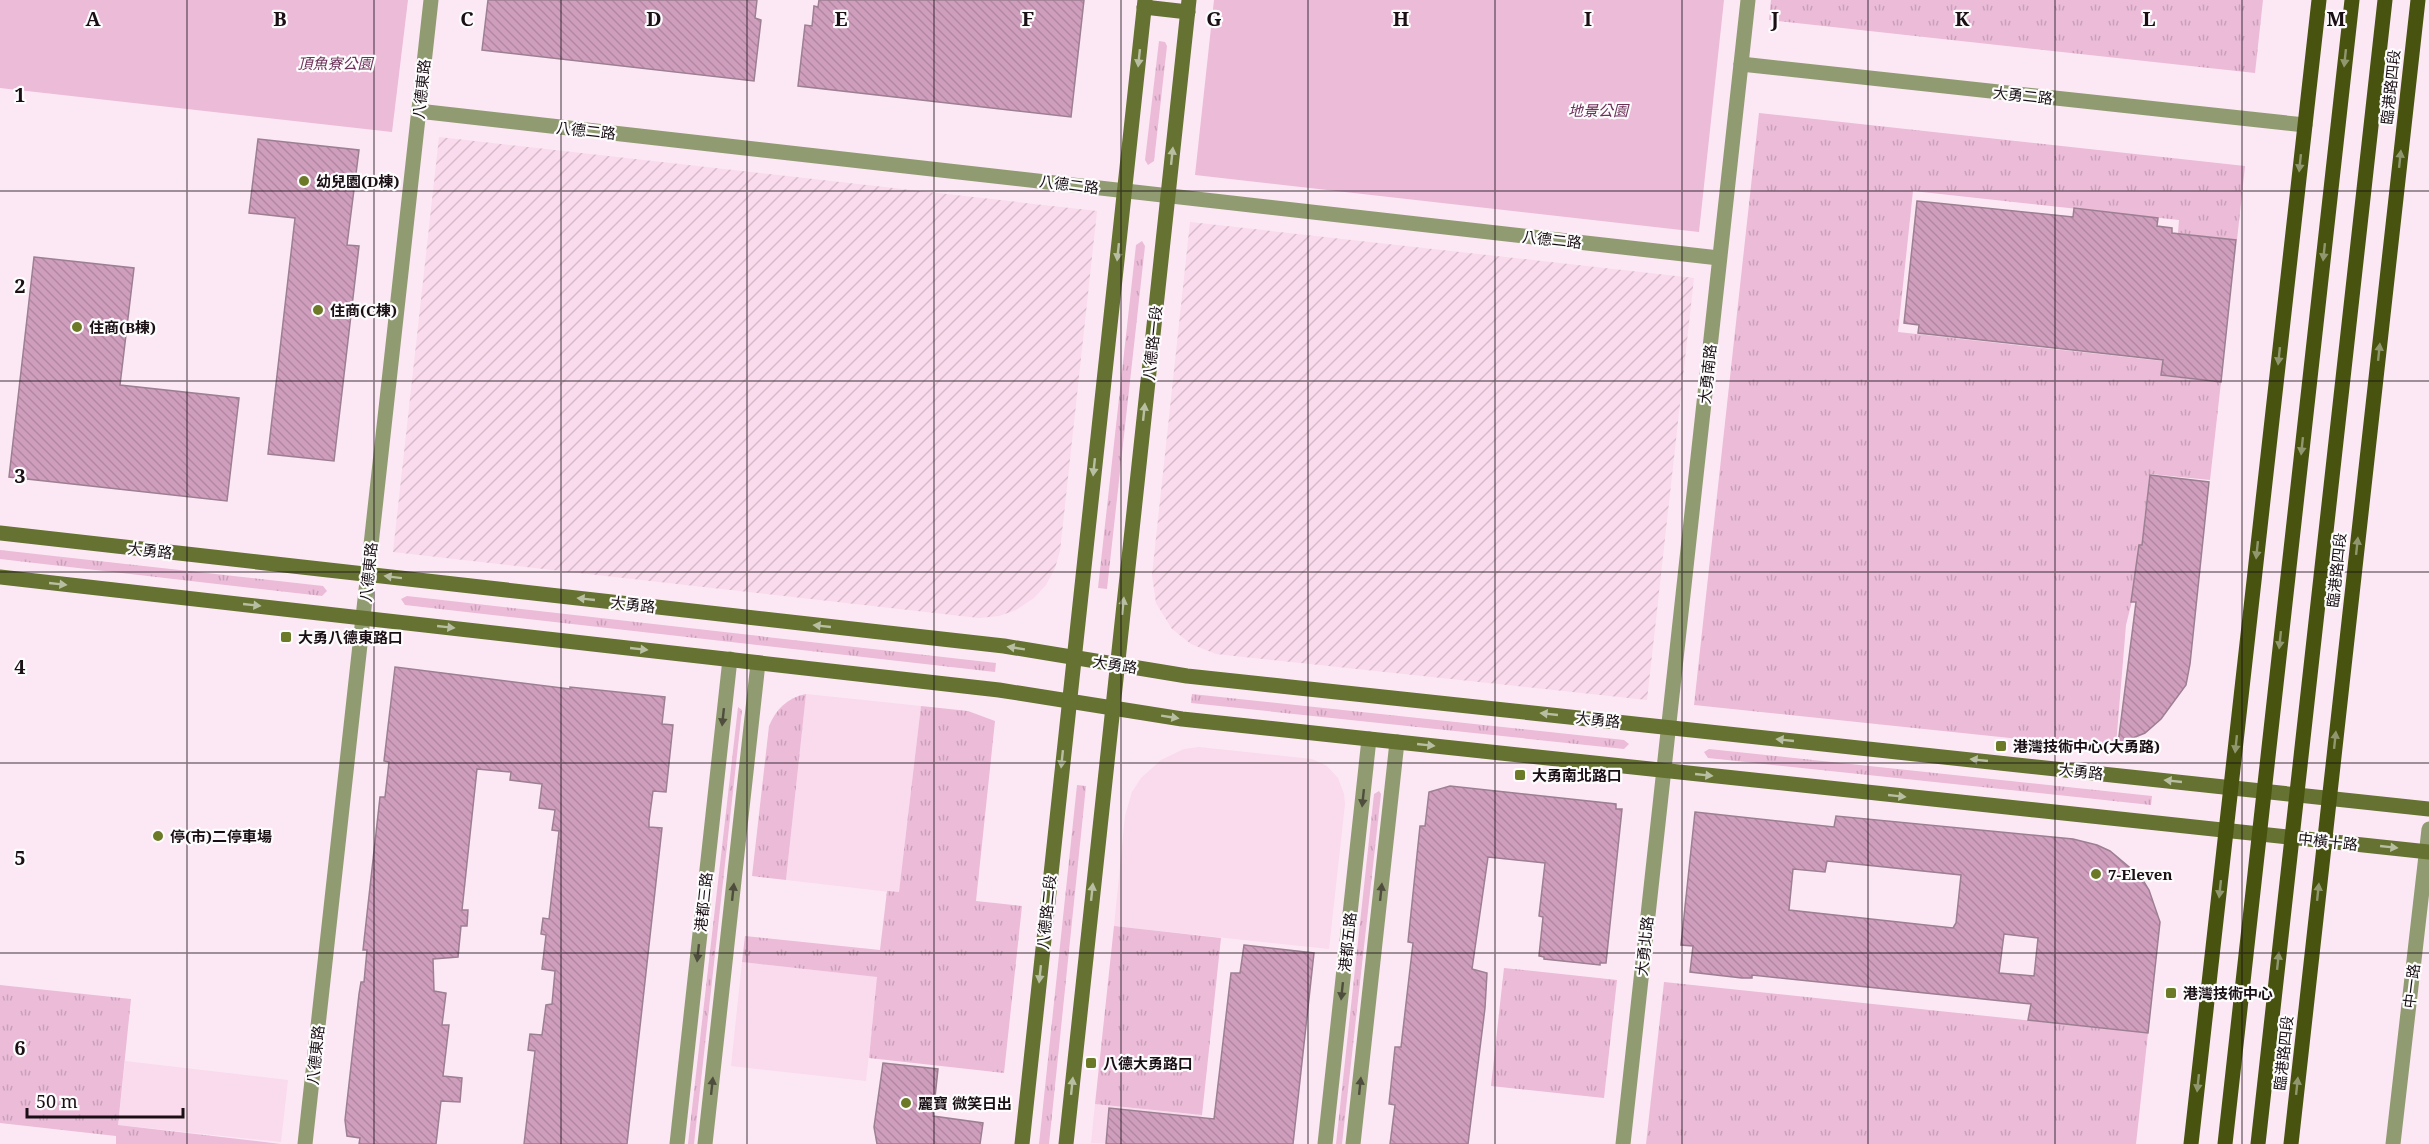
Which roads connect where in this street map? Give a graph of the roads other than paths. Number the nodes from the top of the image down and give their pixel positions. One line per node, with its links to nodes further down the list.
1 (430, 0): 10 (street, 八德東路)
2 (1748, 0): 9 (street, 大勇南路)
3 (2319, 0): 11 (main road)
4 (2352, 0): 31 (main road, one-way to 31)
5 (2385, 0): 32 (main road, 臨港路四段)
6 (2418, 0): 33 (main road, 臨港路四段, one-way to 6)
7 (1145, 4): 8 (street); 12 (street, one-way to 12)
8 (1188, 6): 13 (street, 八德路一段, one-way to 8)
9 (1741, 64): 11 (street, 大勇二路); 14 (street, 大勇南路)
10 (418, 111): 12 (street, 八德二路); 16 (street, 八德東路)
11 (2305, 125): 30 (main road, one-way to 30)
12 (1124, 191): 13 (street, 八德二路); 19 (street, one-way to 19)
13 (1168, 196): 14 (street, 八德二路); 22 (street, 八德路一段, one-way to 13)
14 (1719, 258): 25 (street, 大勇南路)
15 (0, 533): 16 (street, 大勇路)
16 (367, 574): 18 (street, 八德東路); 19 (street, 大勇路, one-way to 16)
17 (0, 577): 18 (street, one-way to 18)
18 (363, 618): 20 (street, one-way to 20); 41 (street, 八德東路)
19 (1073, 657): 22 (street, 大勇路); 23 (street, 八德路二段)
20 (730, 659): 21 (street); 42 (street, 港都三路, one-way to 42)
21 (758, 663): 23 (street); 43 (street, 港都三路, one-way to 21)
22 (1117, 664): 24 (street, 八德路一段); 25 (street, 大勇路, one-way to 22)
23 (1069, 701): 24 (street); 44 (street, 八德路二段, one-way to 44)
24 (1112, 708): 26 (street, one-way to 26); 45 (street, one-way to 24)
25 (1668, 727): 28 (street, 大勇南路); 30 (street, 大勇路, one-way to 25)
26 (1369, 739): 27 (street); 46 (street, 港都五路, one-way to 46)
27 (1397, 742): 29 (street, one-way to 29); 47 (street, 港都五路, one-way to 27)
28 (1666, 749): 29 (street, 大勇北路)
29 (1663, 771): 36 (street, one-way to 36); 48 (street, 大勇北路)
30 (2231, 787): 31 (street); 36 (main road)
31 (2264, 791): 32 (street); 37 (main road)
32 (2296, 794): 33 (street); 38 (main road, 臨港路四段)
33 (2329, 798): 34 (street); 39 (main road, 臨港路四段)
34 (2429, 809)
35 (2429, 829): 40 (street, 中一路)
36 (2226, 831): 37 (street, 中橫十路); 49 (main road, one-way to 49)
37 (2259, 834): 38 (street, 中橫十路); 50 (main road)
38 (2292, 837): 39 (street, 中橫十路); 51 (main road, 臨港路四段, one-way to 38)
39 (2325, 840): 40 (street, 中橫十路, one-way to 40); 52 (main road, 臨港路四段, one-way to 39)
40 (2428, 852): 53 (street, 中一路)
41 (305, 1144)
42 (677, 1144)
43 (705, 1144)
44 (1022, 1144)
45 (1066, 1144)
46 (1325, 1144)
47 (1353, 1144)
48 (1623, 1144)
49 (2192, 1144)
50 (2224, 1144)
51 (2258, 1144)
52 (2290, 1144)
53 (2393, 1144)

